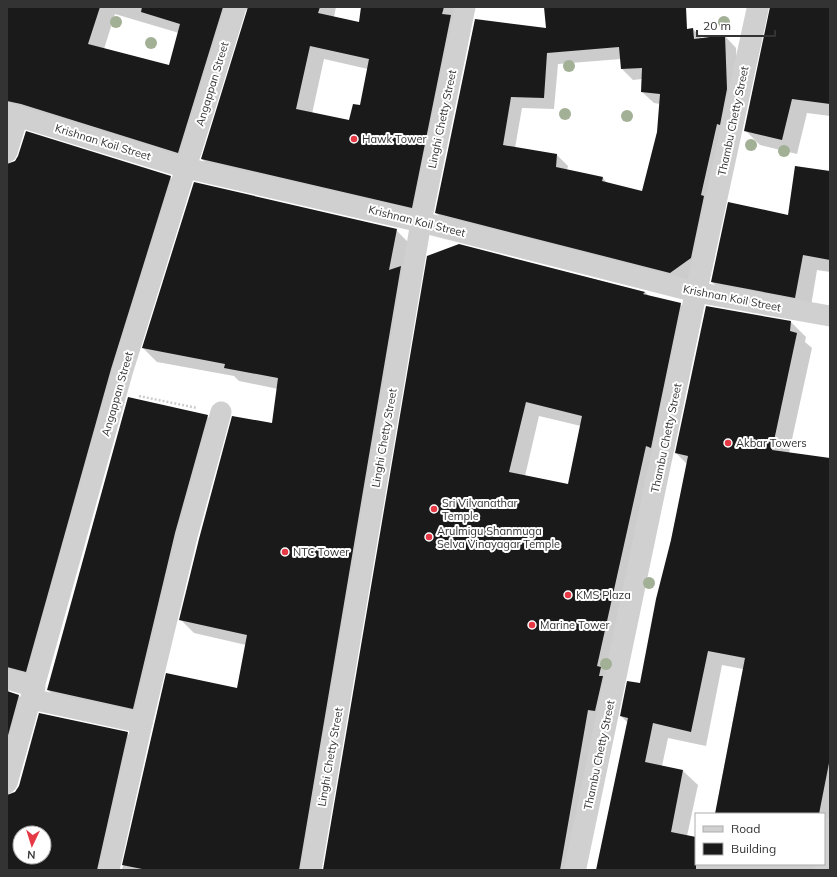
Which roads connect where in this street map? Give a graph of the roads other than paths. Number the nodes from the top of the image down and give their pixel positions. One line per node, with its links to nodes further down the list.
1 (236, 7): 6 (street, Angappan Street)
2 (465, 7): 7 (street, Linghi Chetty Street)
3 (758, 7): 8 (street, Thambu Chetty Street)
4 (12, 115): 5 (street); 6 (street, Krishnan Koil Street)
5 (7, 152)
6 (186, 168): 7 (street, Krishnan Koil Street); 12 (street, Angappan Street)
7 (421, 222): 8 (street, Krishnan Koil Street); 18 (street, Linghi Chetty Street)
8 (696, 292): 9 (street, Krishnan Koil Street); 19 (street, Thambu Chetty Street)
9 (830, 316)
10 (221, 412): 13 (street)
11 (7, 679): 12 (street)
12 (33, 693): 13 (street); 14 (street, Angappan Street)
13 (142, 723): 17 (street)
14 (7, 783)
15 (830, 828): 16 (street)
16 (825, 858)
17 (108, 870)
18 (311, 870)
19 (575, 870)

